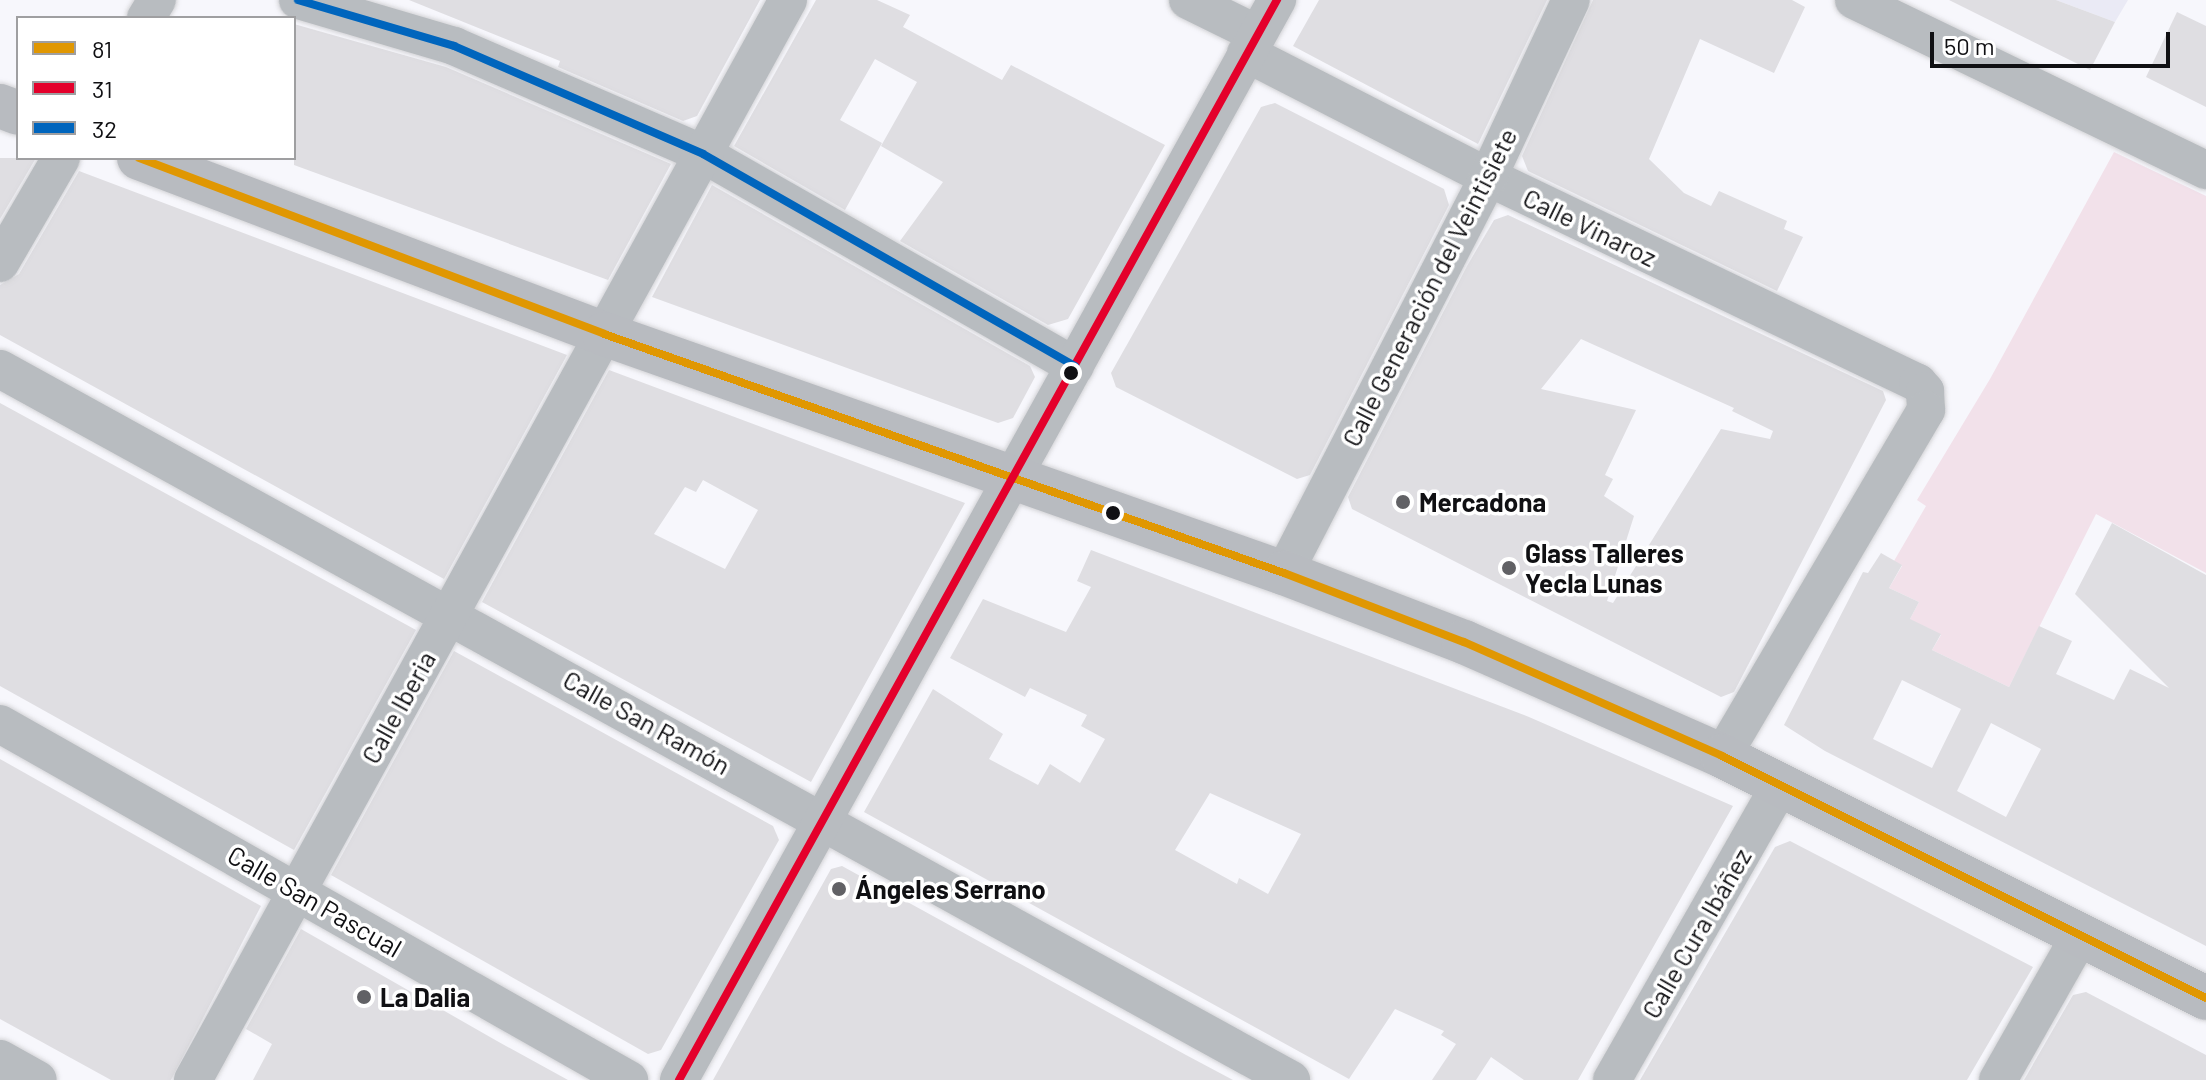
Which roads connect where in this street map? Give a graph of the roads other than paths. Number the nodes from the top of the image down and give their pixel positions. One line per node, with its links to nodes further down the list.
1 (298, 0): 8 (street)
2 (788, 0): 8 (street, Calle Iberia)
3 (1188, 0): 7 (street, Calle Vinaroz)
4 (1277, 0): 7 (street)
5 (1571, 0): 12 (street, Calle Generación del Veintisiete)
6 (1854, 0): 11 (street)
7 (1251, 44): 12 (street, Calle Vinaroz); 15 (street)
8 (703, 154): 14 (street, Calle Iberia); 15 (street)
9 (60, 160): 13 (street)
10 (144, 160): 14 (main road)
11 (2206, 170)
12 (1488, 177): 18 (street, Calle Generación del Veintisiete); 21 (street, Calle Vinaroz)
13 (0, 263)
14 (604, 334): 17 (main road); 19 (street, Calle Iberia)
15 (1075, 366): 17 (street)
16 (0, 369): 19 (street, Calle San Ramón)
17 (1013, 481): 18 (main road); 23 (street)
18 (1284, 573): 21 (main road)
19 (449, 614): 23 (street, Calle San Ramón); 24 (street, Calle Iberia)
20 (0, 724): 24 (street, Calle San Pascual)
21 (1722, 756): 22 (main road)
22 (1780, 786): 25 (main road); 33 (street, Calle Cura Ibáñez)
23 (824, 819): 31 (street); 32 (street, Calle San Ramón)
24 (297, 891): 29 (street, Calle Iberia); 30 (street, Calle San Pascual)
25 (2081, 934): 26 (main road); 34 (street)
26 (2206, 998)
27 (0, 1059): 28 (street)
28 (38, 1080)
29 (193, 1080)
30 (629, 1080)
31 (679, 1080)
32 (1291, 1080)
33 (1612, 1080)
34 (1998, 1080)

